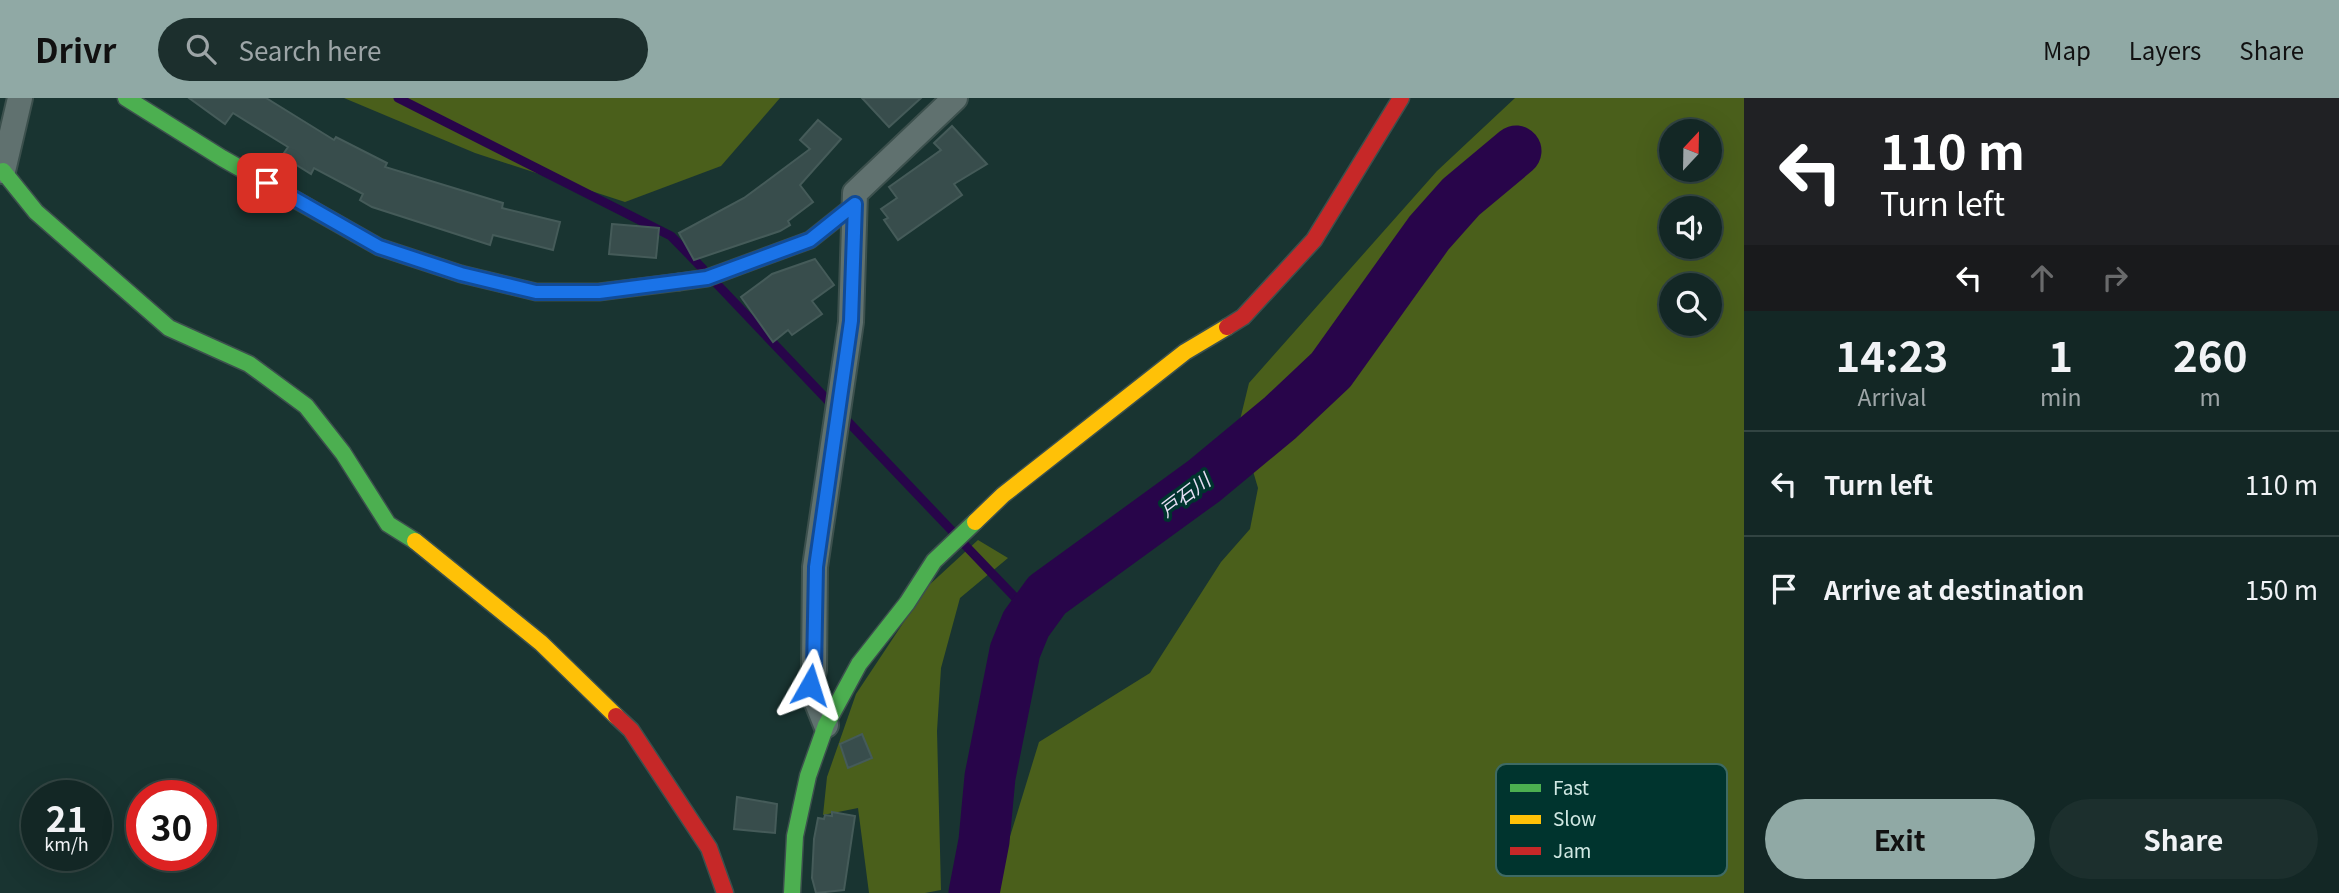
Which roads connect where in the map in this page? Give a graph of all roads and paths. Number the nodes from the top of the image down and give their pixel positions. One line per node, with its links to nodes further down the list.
1 (20, 98): 5 (street)
2 (126, 98): 6 (street)
3 (955, 98): 6 (street)
4 (1401, 98): 7 (street)
5 (2, 171): 8 (street)
6 (855, 204): 7 (street)
7 (826, 725): 9 (street)
8 (725, 893)
9 (792, 893)

